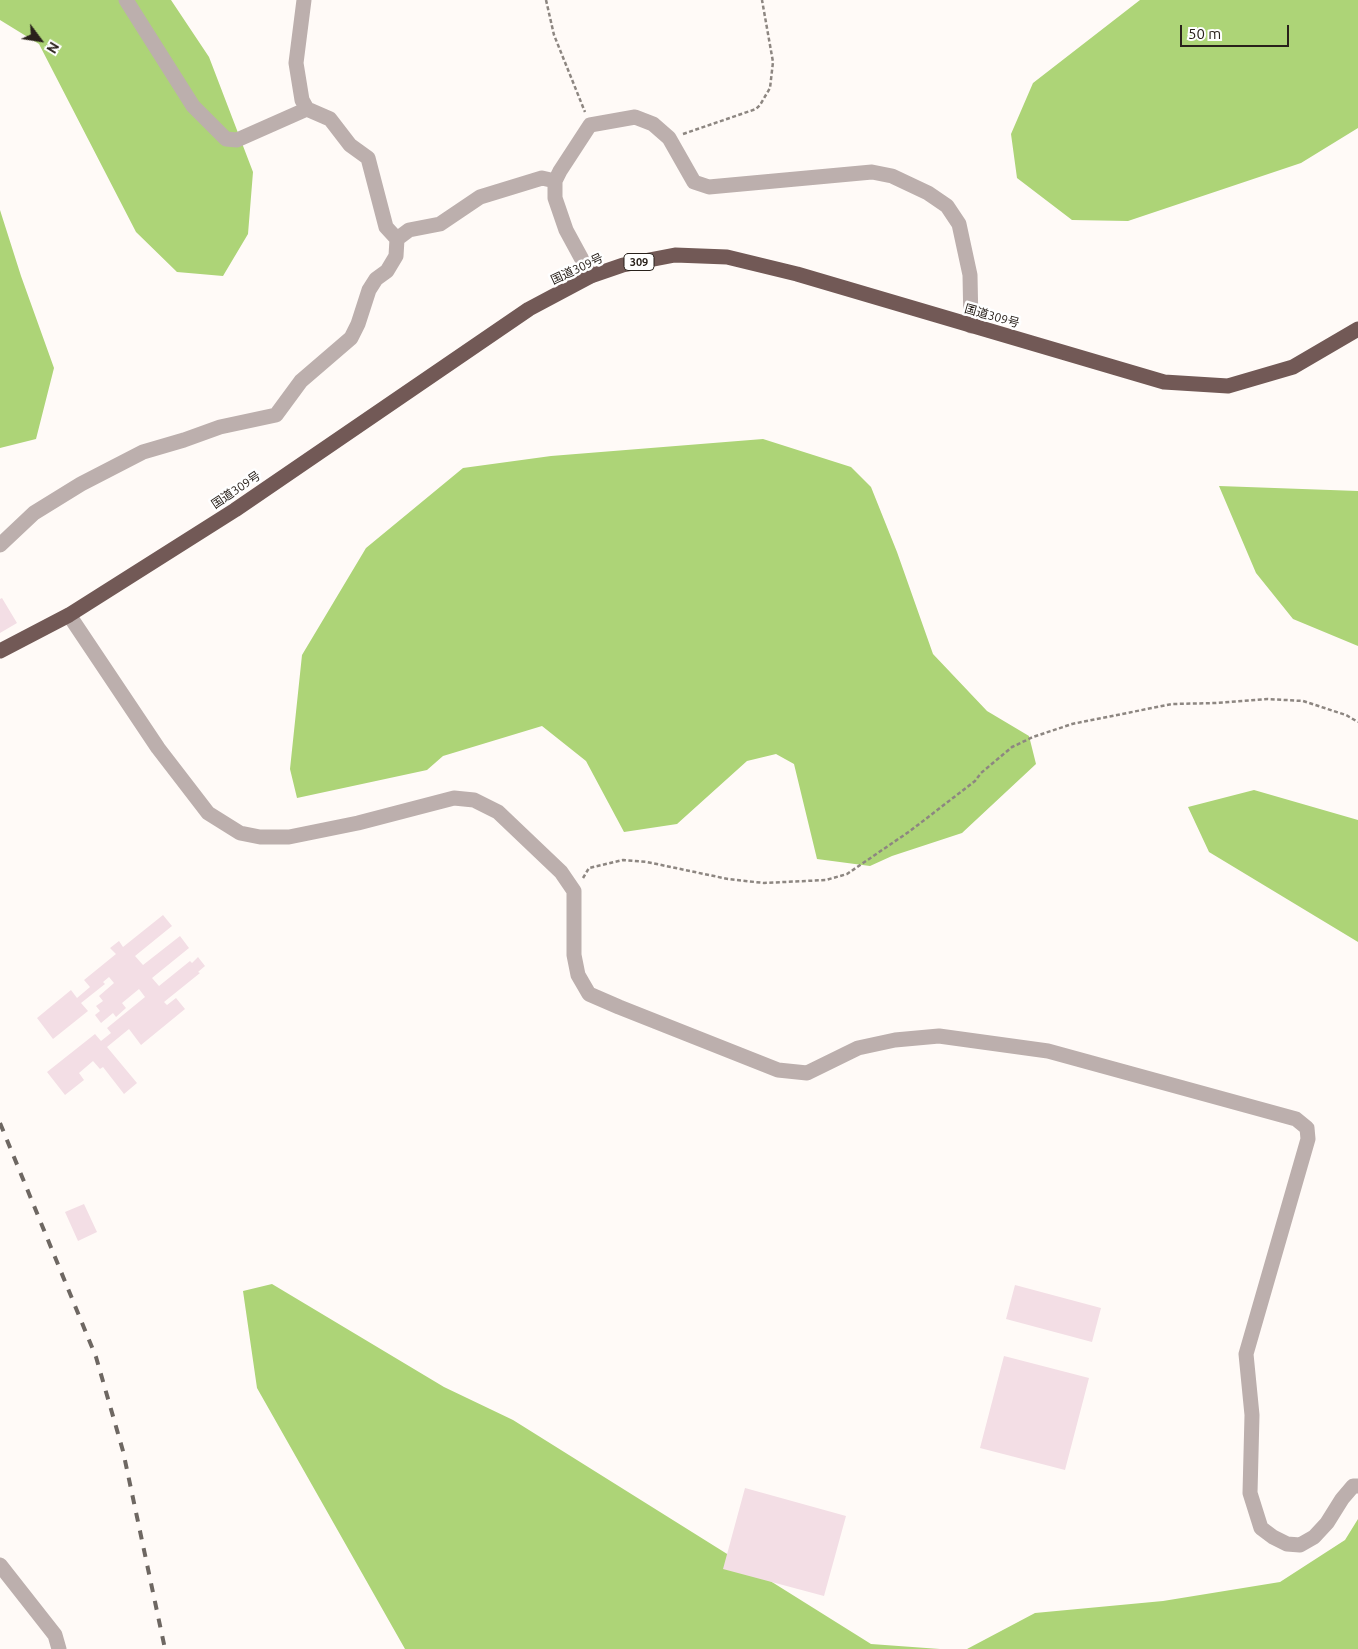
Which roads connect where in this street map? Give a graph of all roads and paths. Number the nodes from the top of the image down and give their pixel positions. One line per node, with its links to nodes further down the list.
1 (126, 0): 5 (street)
2 (304, 0): 5 (street)
3 (546, 0): 6 (path)
4 (762, 0): 7 (path)
5 (307, 109): 9 (street)
6 (590, 125): 7 (street); 8 (street)
7 (669, 138): 11 (street)
8 (555, 181): 9 (street); 10 (street)
9 (397, 239): 13 (street)
10 (592, 276): 11 (highway, 国道309号 / 309); 14 (highway, 国道309号 / 309)
11 (971, 326): 12 (highway, 国道309号 / 309)
12 (1358, 329)
13 (0, 545)
14 (69, 615): 15 (highway, 国道309号 / 309); 17 (street)
15 (0, 651)
16 (1358, 722): 17 (path)
17 (574, 891): 18 (street)
18 (1358, 1486)
19 (0, 1565): 20 (street)
20 (59, 1649)

